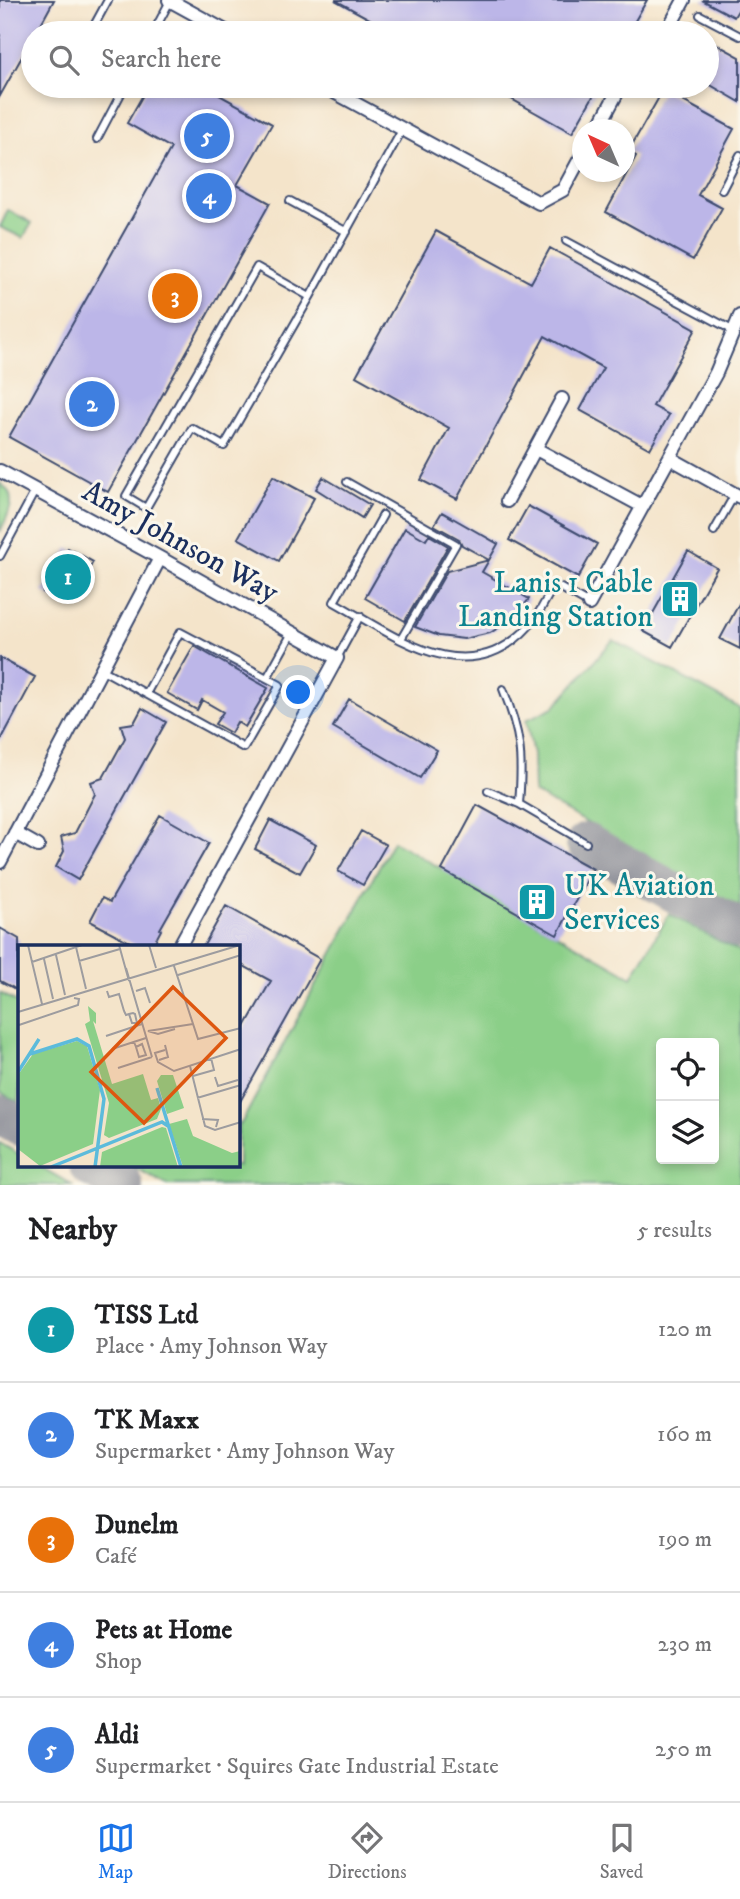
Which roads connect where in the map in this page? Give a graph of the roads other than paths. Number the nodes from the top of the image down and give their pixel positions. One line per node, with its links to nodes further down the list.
1 (108, 0): 5 (lane)
2 (170, 0): 6 (lane); 7 (street)
3 (684, 0): 8 (street)
4 (700, 15): 9 (lane)
5 (97, 21)
6 (159, 21)
7 (208, 21)
8 (673, 21)
9 (711, 21)
10 (719, 25): 11 (lane)
11 (740, 36)
12 (119, 98): 17 (lane)
13 (345, 98): 16 (street)
14 (614, 98): 15 (street)
15 (603, 119)
16 (402, 130): 19 (street); 22 (lane)
17 (97, 139)
18 (740, 155): 20 (lane)
19 (572, 174)
20 (722, 190)
21 (290, 201): 22 (lane)
22 (346, 232): 24 (lane)
23 (566, 241): 26 (lane)
24 (310, 297): 24 (lane)
25 (740, 316): 26 (street)
26 (734, 331): 29 (street)
27 (562, 399): 28 (street)
28 (536, 449): 34 (street); 35 (street)
29 (670, 458): 33 (street); 35 (street)
30 (0, 471): 32 (street, Amy Johnson Way)
31 (347, 482): 43 (lane)
32 (35, 491): 38 (lane); 39 (street, Amy Johnson Way)
33 (738, 495): 37 (lane)
34 (507, 501)
35 (642, 506): 40 (street)
36 (383, 515): 41 (lane)
37 (714, 531)
38 (0, 555)
39 (160, 558): 42 (street, Amy Johnson Way); 45 (street)
40 (589, 604): 43 (lane)
41 (360, 616): 43 (lane); 44 (lane)
42 (292, 633): 44 (street, Amy Johnson Way); 46 (lane)
43 (401, 639)
44 (337, 658): 55 (street)
45 (101, 669): 48 (lane); 51 (street)
46 (267, 678): 48 (lane); 48 (lane)
47 (503, 689): 50 (lane)
48 (146, 694)
49 (488, 791): 50 (lane)
50 (519, 804): 52 (lane)
51 (15, 833): 53 (street); 54 (street)
52 (586, 843)
53 (38, 846)
54 (0, 862)
55 (180, 945)

